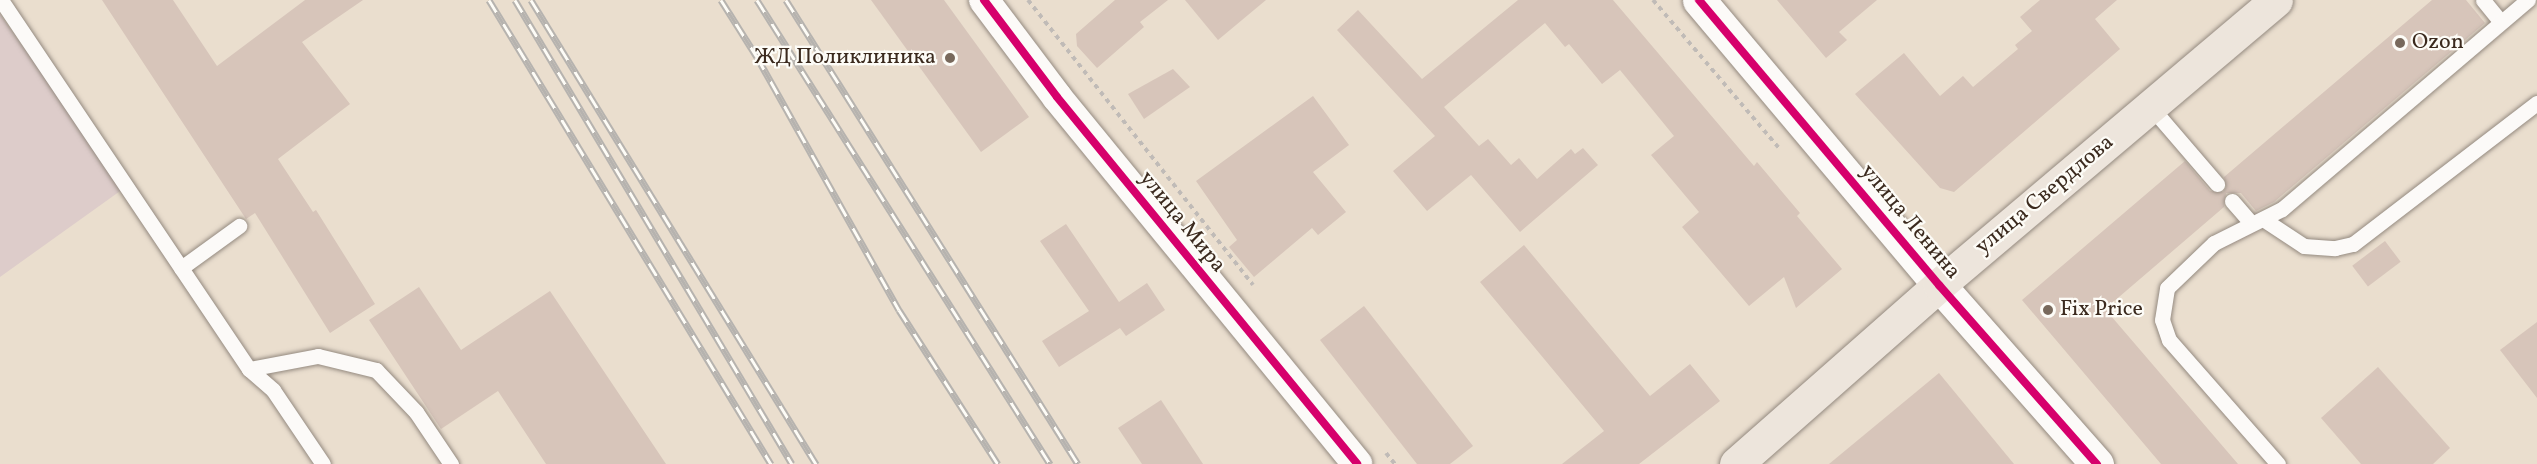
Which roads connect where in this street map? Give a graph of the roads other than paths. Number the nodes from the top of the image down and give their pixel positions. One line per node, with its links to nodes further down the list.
1 (1, 0): 14 (lane)
2 (984, 0): 19 (street, улица Мира)
3 (1699, 0): 15 (street, улица Ленина)
4 (2276, 0): 9 (main road, улица Свердлова)
5 (2482, 0): 7 (lane)
6 (2528, 0): 7 (lane)
7 (2501, 22): 12 (lane)
8 (2537, 103): 12 (lane)
9 (2150, 106): 10 (lane); 15 (main road, улица Свердлова)
10 (2217, 183)
11 (2232, 201): 12 (lane)
12 (2257, 221): 22 (lane)
13 (239, 226): 14 (lane)
14 (181, 268): 16 (lane)
15 (1939, 285): 20 (main road, улица Свердлова); 21 (street, улица Ленина)
16 (249, 369): 17 (lane); 18 (lane)
17 (322, 464)
18 (451, 464)
19 (1357, 464)
20 (1736, 464)
21 (2097, 464)
22 (2278, 464)

